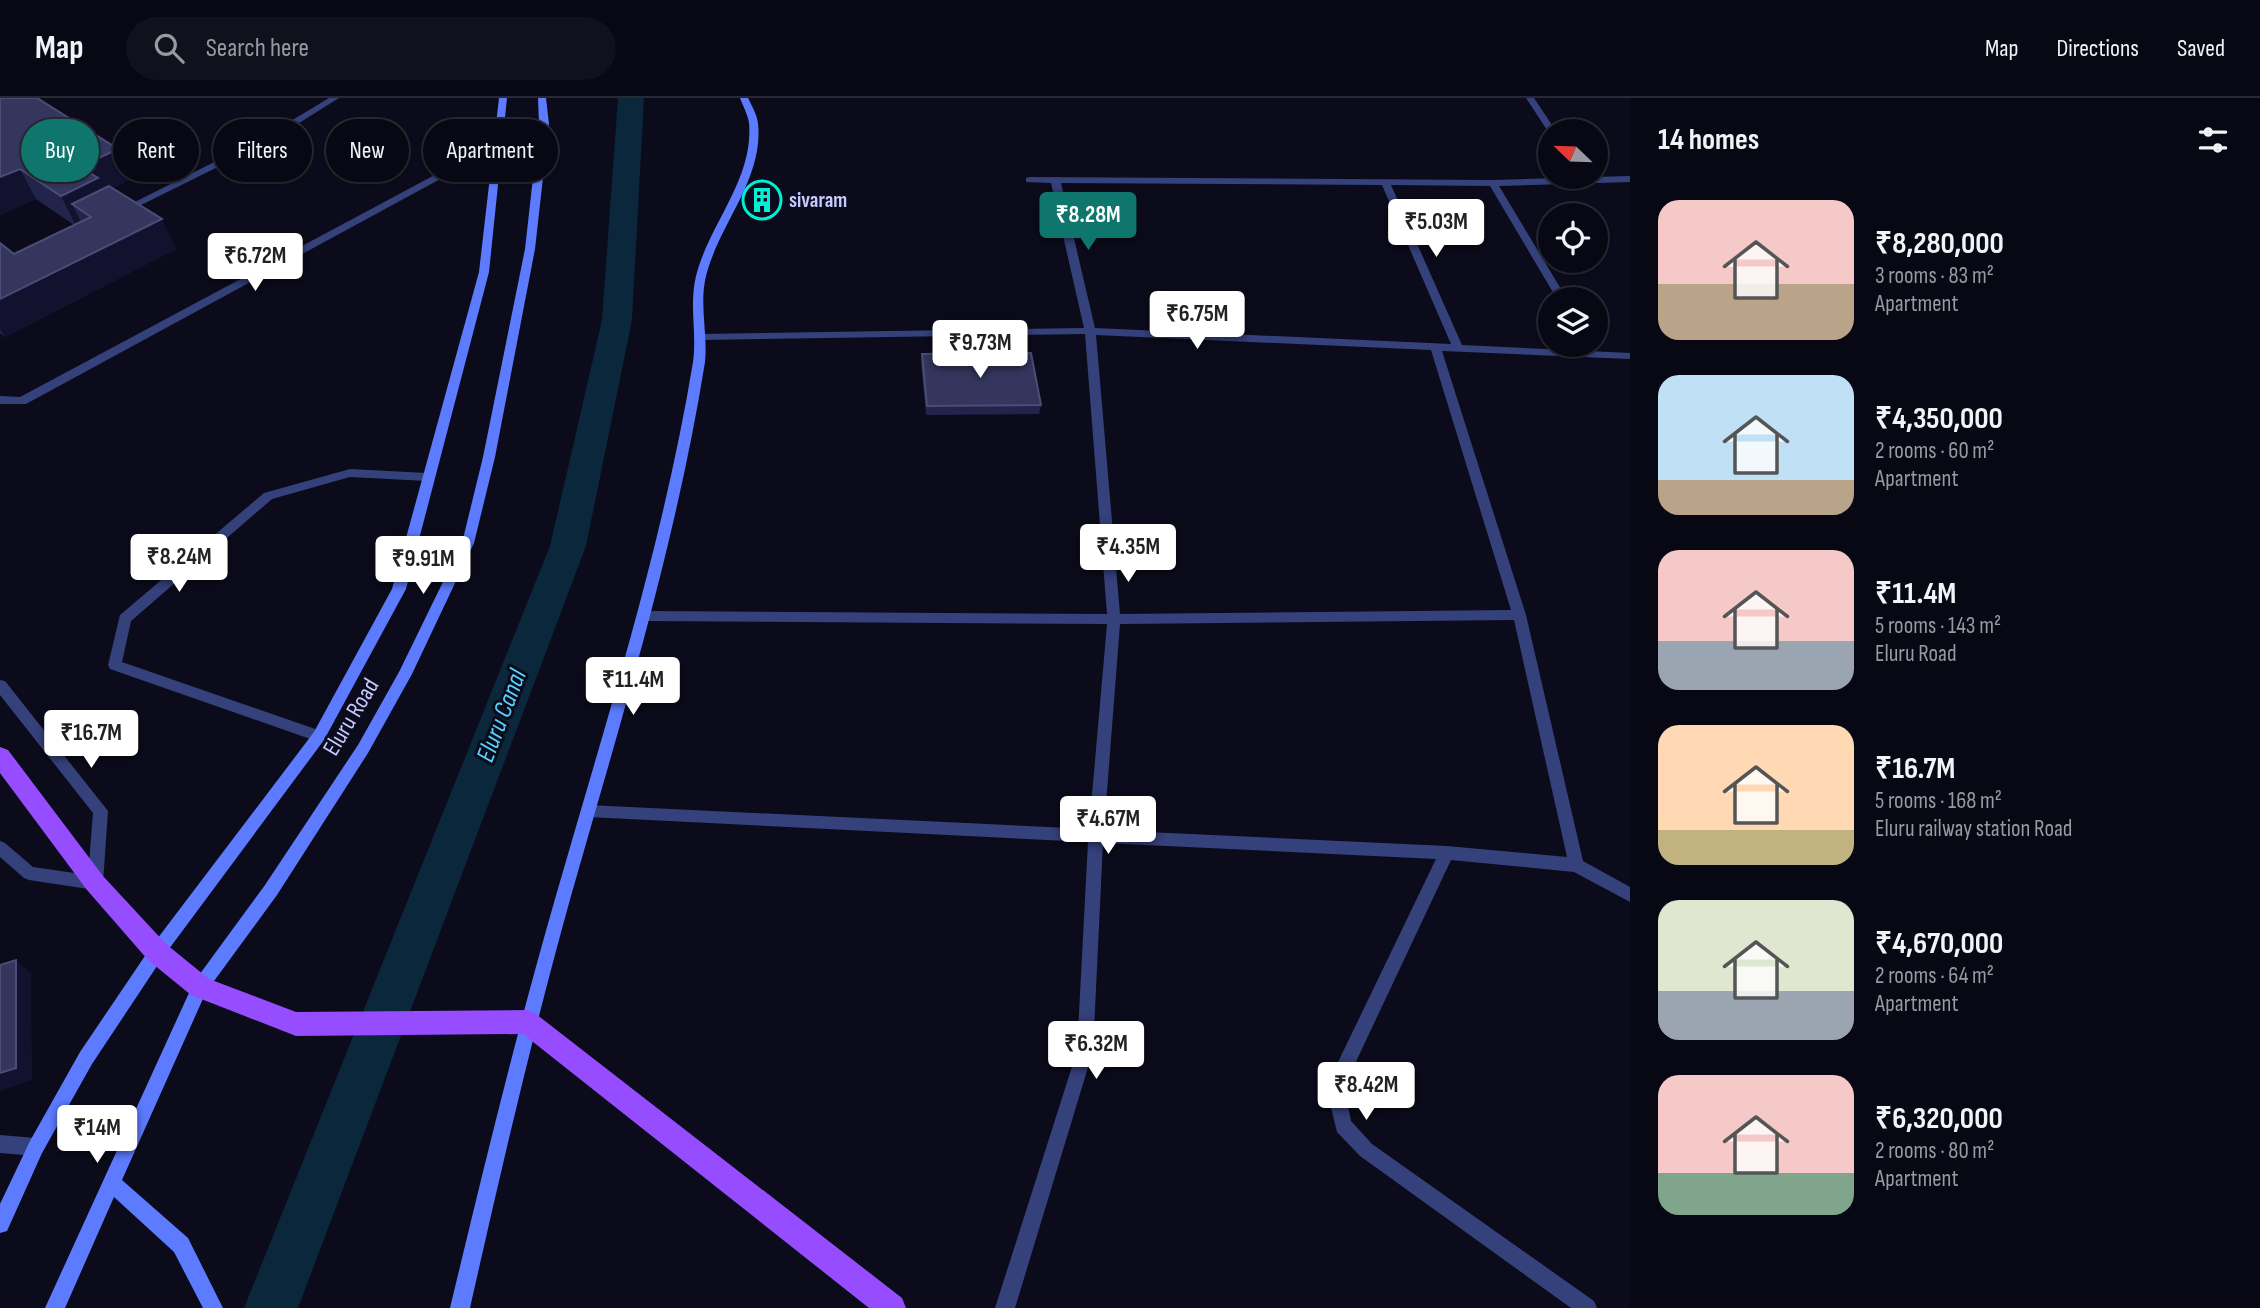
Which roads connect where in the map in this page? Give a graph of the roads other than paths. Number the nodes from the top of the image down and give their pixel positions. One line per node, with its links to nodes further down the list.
1 (335, 98): 17 (street)
2 (503, 98): 6 (main road, Eluru Road)
3 (542, 98): 42 (main road, Eluru Road)
4 (744, 98): 20 (main road)
5 (1530, 98): 7 (street)
6 (502, 119)
7 (1544, 119)
8 (1608, 179): 9 (street)
9 (1630, 179)
10 (1029, 180): 11 (street)
11 (1055, 180): 15 (street); 19 (street)
12 (1538, 180): 16 (street)
13 (428, 182): 26 (street)
14 (495, 182): 27 (main road, Eluru Road)
15 (1385, 182): 16 (street); 22 (street)
16 (1493, 183): 18 (street)
17 (110, 217)
18 (1555, 287)
19 (1090, 331): 20 (street); 21 (street); 30 (street)
20 (701, 337): 29 (main road)
21 (1435, 347): 22 (street); 28 (street)
22 (1458, 348): 23 (street)
23 (1538, 349)
24 (1608, 353): 25 (street)
25 (1630, 356)
26 (0, 400)
27 (427, 477): 32 (main road, Eluru Road); 32 (street)
28 (1519, 615): 30 (street); 38 (street)
29 (644, 616): 30 (street); 34 (main road)
30 (1114, 619): 35 (street)
31 (0, 685): 39 (street)
32 (319, 736): 41 (main road, Eluru Road)
33 (0, 756): 39 (main road)
34 (588, 811): 35 (street); 43 (main road)
35 (1096, 837): 37 (street); 52 (street)
36 (0, 848): 39 (street)
37 (1447, 853): 38 (street); 53 (street)
38 (1576, 865): 40 (street)
39 (95, 883): 41 (main road)
40 (1630, 895)
41 (157, 952): 42 (main road); 45 (main road, Eluru Road)
42 (200, 987): 43 (main road); 46 (main road, Eluru Road)
43 (527, 1021): 50 (main road); 51 (main road)
44 (0, 1144): 45 (street)
45 (36, 1147): 47 (main road, Eluru Road)
46 (111, 1182): 48 (main road, Eluru Road); 49 (main road)
47 (0, 1224)
48 (55, 1308)
49 (213, 1308)
50 (460, 1308)
51 (892, 1308)
52 (1005, 1308)
53 (1587, 1308)

